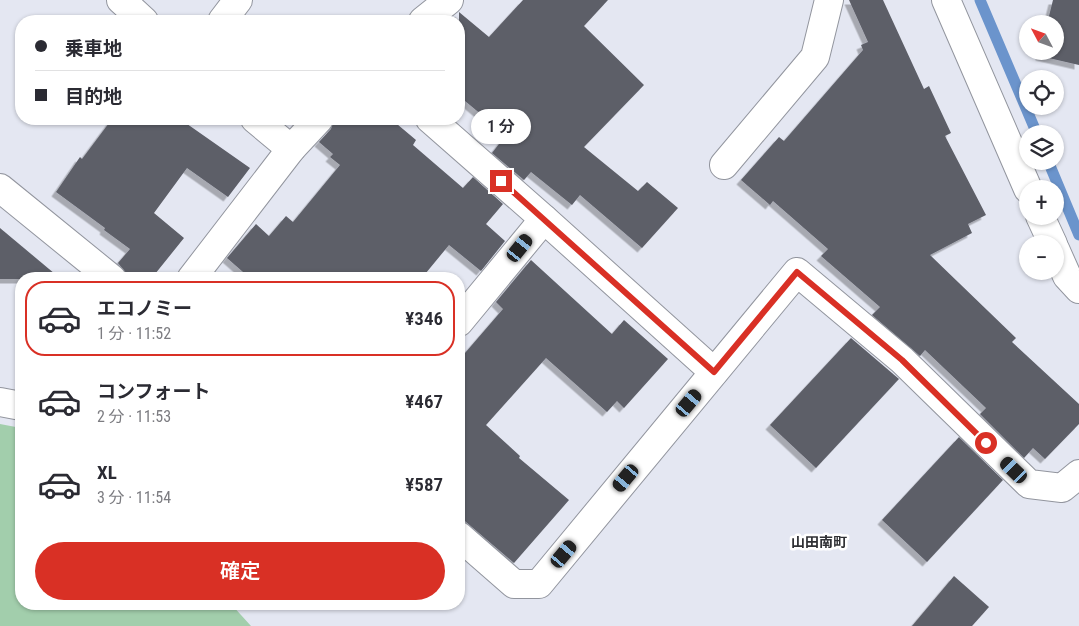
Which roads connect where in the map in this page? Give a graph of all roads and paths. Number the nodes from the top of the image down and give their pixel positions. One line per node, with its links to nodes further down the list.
1 (122, 0): 6 (street)
2 (238, 0): 7 (street)
3 (449, 0): 8 (street)
4 (829, 0): 13 (street)
5 (946, 0): 14 (street)
6 (138, 15)
7 (227, 15)
8 (430, 15)
9 (261, 125): 12 (street)
10 (313, 125): 12 (street)
11 (437, 125): 16 (street)
12 (291, 149): 19 (street)
13 (724, 165)
14 (1024, 180)
15 (0, 188): 18 (street)
16 (544, 219): 21 (street); 22 (street)
17 (1064, 268): 20 (street)
18 (103, 272)
19 (199, 272)
20 (1079, 289)
21 (465, 315)
22 (714, 372): 25 (street); 26 (street)
23 (0, 402): 24 (street)
24 (15, 405)
25 (1079, 474)
26 (465, 541)

